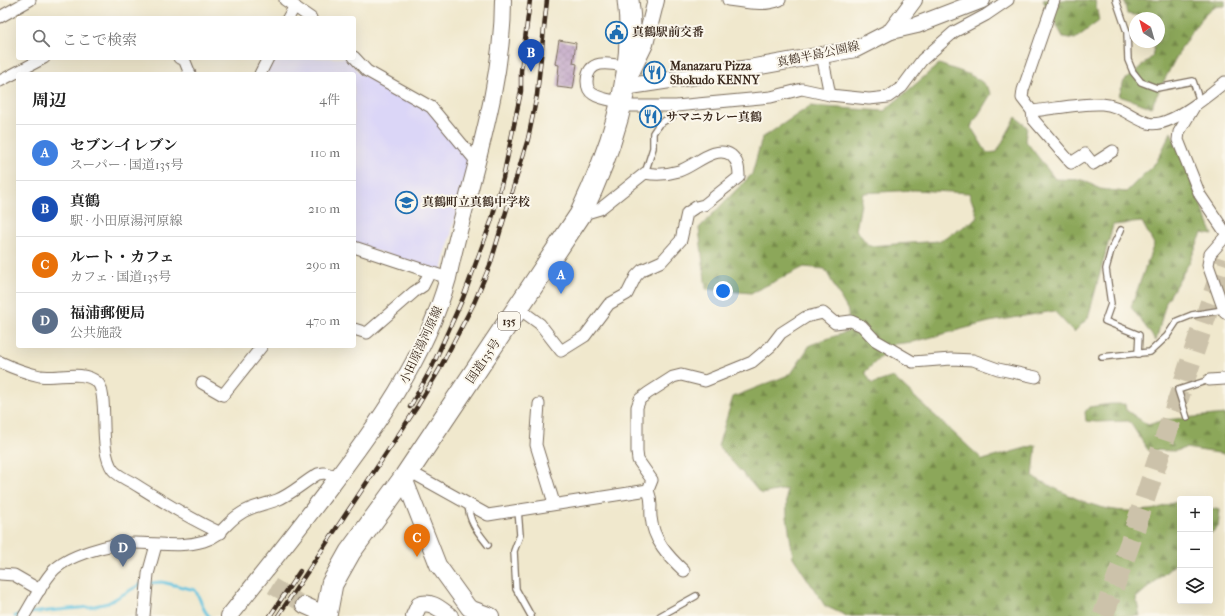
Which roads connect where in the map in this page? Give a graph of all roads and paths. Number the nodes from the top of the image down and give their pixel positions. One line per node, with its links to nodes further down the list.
1 (30, 0): 15 (street)
2 (503, 0): 34 (main road, 小田原湯河原線)
3 (628, 0): 28 (highway, 国道135号 / 135)
4 (656, 0): 28 (main road)
5 (728, 0): 6 (street)
6 (780, 0)
7 (914, 0): 16 (main road, 真鶴半島公園線)
8 (982, 0): 16 (main road, 真鶴半島公園線)
9 (1008, 0): 29 (street)
10 (1054, 0): 32 (street)
11 (1116, 0): 30 (lane)
12 (290, 3): 13 (street); 14 (street)
13 (288, 16)
14 (307, 16)
15 (0, 17)
16 (891, 31): 17 (main road, 真鶴半島公園線)
17 (822, 55): 28 (main road, 真鶴半島公園線); 29 (street)
18 (356, 59): 34 (street)
19 (40, 60): 22 (street)
20 (184, 60): 23 (street)
21 (267, 60): 24 (street)
22 (17, 72)
23 (189, 72)
24 (261, 72)
25 (16, 73): 26 (street)
26 (0, 81)
27 (1225, 82): 30 (street)
28 (623, 91): 31 (street); 36 (highway, 国道135号 / 135)
29 (830, 95): 31 (street)
30 (1198, 103): 32 (street); 38 (street)
31 (676, 106): 35 (lane)
32 (1032, 111): 33 (street)
33 (1114, 151)
34 (476, 161): 42 (main road, 小田原湯河原線)
35 (645, 174): 36 (street); 43 (street)
36 (583, 208): 43 (highway, 国道135号 / 135)
37 (1121, 230): 47 (lane)
38 (1225, 232)
39 (1225, 237): 44 (street)
40 (356, 248): 41 (street)
41 (430, 272): 42 (street); 45 (street)
42 (448, 278): 57 (main road, 小田原湯河原線)
43 (518, 308): 56 (highway, 国道135号 / 135)
44 (1224, 312): 47 (lane)
45 (356, 330)
46 (260, 348): 53 (street)
47 (1138, 354): 48 (lane)
48 (1102, 357)
49 (0, 362): 62 (street)
50 (1036, 378): 58 (street)
51 (1225, 379): 52 (street)
52 (1209, 380): 55 (lane)
53 (202, 383)
54 (539, 404): 60 (street)
55 (1187, 418)
56 (407, 474): 59 (street); 69 (highway, 国道135号 / 135); 75 (main road)
57 (339, 476): 62 (street); 72 (main road, 小田原湯河原線)
58 (648, 490): 60 (street); 65 (street)
59 (468, 503): 61 (street); 64 (lane)
60 (554, 503): 61 (street)
61 (518, 510): 76 (lane)
62 (221, 533): 63 (street)
63 (156, 544): 67 (street); 71 (street)
64 (488, 545)
65 (684, 572)
66 (0, 574): 67 (street)
67 (40, 590): 70 (street)
68 (696, 596): 77 (lane)
69 (317, 613)
70 (24, 616)
71 (144, 616)
72 (229, 616)
73 (414, 616): 74 (main road)
74 (450, 616)
75 (491, 616)
76 (531, 616)
77 (660, 616)

